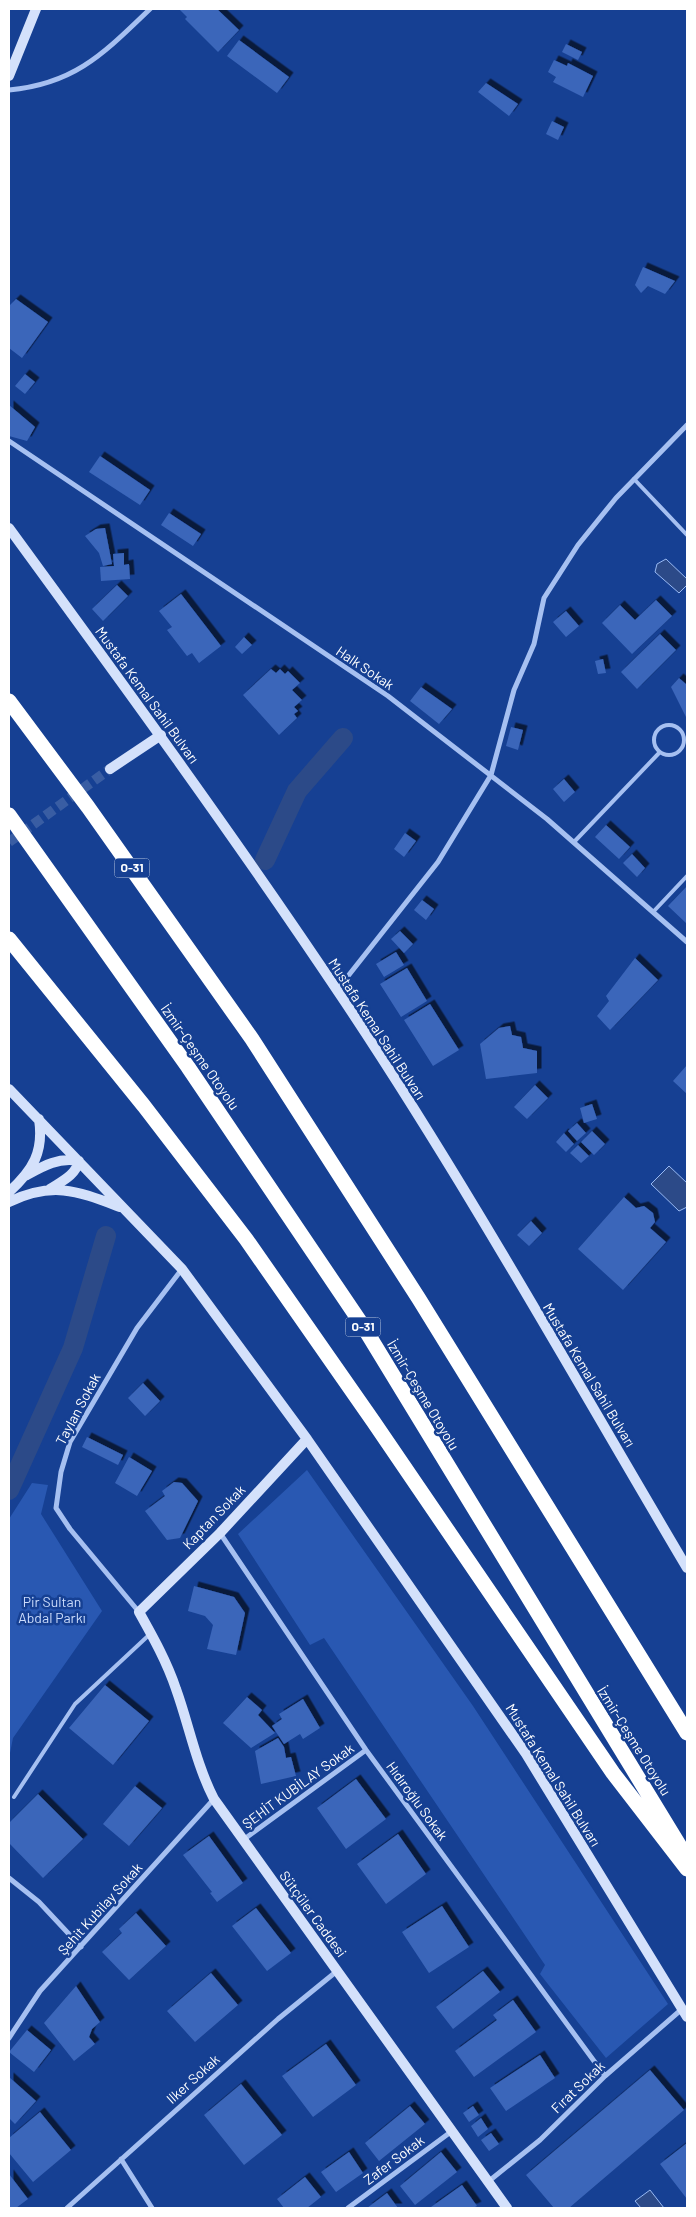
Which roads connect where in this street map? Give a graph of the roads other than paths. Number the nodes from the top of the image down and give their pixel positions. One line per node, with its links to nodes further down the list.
1 (36, 9): 3 (street)
2 (150, 9): 4 (street)
3 (9, 76)
4 (9, 90)
5 (687, 425): 7 (street)
6 (9, 441): 14 (street, Halk Sokak)
7 (634, 479): 9 (lane); 14 (street)
8 (9, 528): 11 (street, Mustafa Kemal Sahil Bulvarı)
9 (687, 535)
10 (9, 700): 36 (highway, O-31)
11 (161, 735): 13 (street); 21 (street, Mustafa Kemal Sahil Bulvarı)
12 (660, 752): 12 (lane); 16 (lane)
13 (110, 769)
14 (491, 775): 16 (street, Halk Sokak); 21 (street)
15 (9, 815): 41 (highway, İzmir-Çeşme Otoyolu / O-31)
16 (574, 842): 18 (street, Halk Sokak)
17 (687, 876): 18 (lane)
18 (654, 911): 20 (street, Halk Sokak)
19 (9, 939): 42 (highway)
20 (687, 942)
21 (337, 990): 33 (street, Mustafa Kemal Sahil Bulvarı)
22 (9, 1089): 23 (street, Mustafa Kemal Sahil Bulvarı)
23 (39, 1119): 24 (street, Mustafa Kemal Sahil Bulvarı); 25 (street)
24 (79, 1160): 25 (street); 26 (street); 29 (street, Mustafa Kemal Sahil Bulvarı)
25 (25, 1176): 27 (street)
26 (50, 1189): 28 (street); 29 (street)
27 (9, 1192)
28 (9, 1202)
29 (124, 1208): 30 (street, Mustafa Kemal Sahil Bulvarı)
30 (182, 1269): 31 (street, Mustafa Kemal Sahil Bulvarı); 34 (street, Taylan Sokak)
31 (307, 1439): 32 (street, Kaptan Sokak); 46 (street, Mustafa Kemal Sahil Bulvarı)
32 (220, 1533): 34 (street, Kaptan Sokak); 37 (street, Hıdıroğlu Sokak)
33 (687, 1568)
34 (139, 1612): 35 (street, Sütçüler Caddesi)
35 (151, 1633): 38 (lane); 39 (street, Sütçüler Caddesi)
36 (687, 1733)
37 (366, 1750): 40 (street, ŞEHİT KUBİLAY Sokak); 48 (street, Hıdıroğlu Sokak)
38 (14, 1797)
39 (214, 1799): 40 (street, Sütçüler Caddesi); 44 (street, Şehit Kubilay Sokak)
40 (243, 1840): 45 (street, Sütçüler Caddesi)
41 (687, 1858)
42 (687, 1869)
43 (9, 1878): 44 (street)
44 (81, 1947): 47 (street, Şehit Kubilay Sokak)
45 (337, 1971): 49 (street, Sütçüler Caddesi); 50 (street, Ilker Sokak)
46 (685, 2013): 48 (street, Fırat Sokak)
47 (9, 2038)
48 (605, 2076): 51 (street, Fırat Sokak)
49 (453, 2130): 51 (street, Sütçüler Caddesi); 54 (street, Zafer Sokak)
50 (121, 2159): 52 (street, Ilker Sokak); 53 (street)
51 (489, 2181): 55 (street, Sütçüler Caddesi)
52 (67, 2208)
53 (152, 2208)
54 (348, 2208)
55 (508, 2208)

